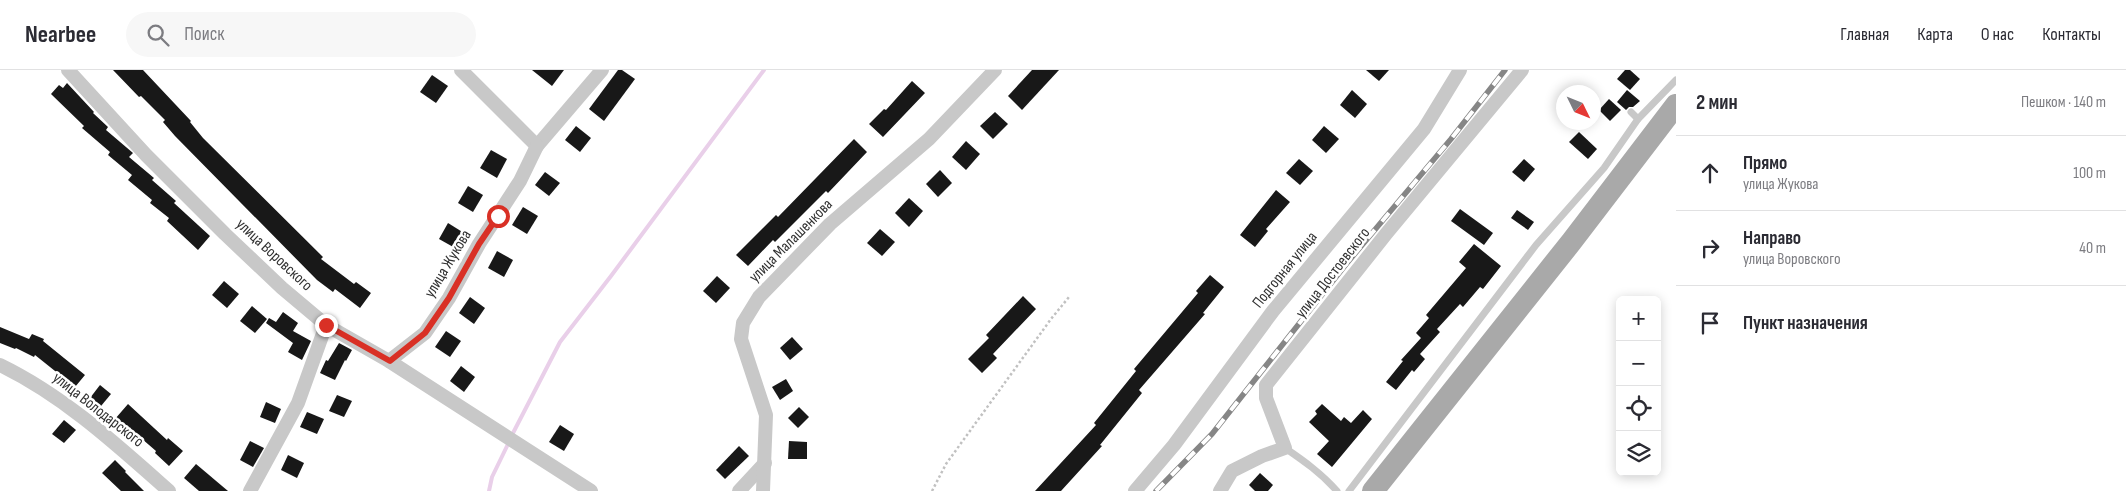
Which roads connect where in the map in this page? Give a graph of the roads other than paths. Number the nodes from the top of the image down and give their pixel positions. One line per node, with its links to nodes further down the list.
1 (68, 70): 12 (street, улица Воровского)
2 (461, 70): 11 (street)
3 (602, 70): 11 (street, улица Жукова)
4 (995, 70): 16 (street, улица Малашенкова)
5 (1460, 70): 22 (street, Подгорная улица)
6 (1522, 70): 15 (street, улица Достоевского)
7 (1676, 80): 10 (lane)
8 (1676, 105): 26 (main road)
9 (1631, 112): 10 (lane)
10 (1638, 119): 25 (lane)
11 (537, 146): 13 (street, улица Жукова)
12 (326, 325): 13 (street, улица Воровского); 18 (street)
13 (390, 361): 19 (street, улица Воровского)
14 (0, 365): 17 (street, улица Володарского)
15 (1284, 448): 23 (street); 24 (lane)
16 (765, 463): 20 (street); 21 (street, улица Малашенкова)
17 (169, 491)
18 (250, 491)
19 (591, 491)
20 (739, 491)
21 (763, 491)
22 (1135, 491)
23 (1220, 491)
24 (1337, 491)
25 (1349, 491)
26 (1373, 491)

